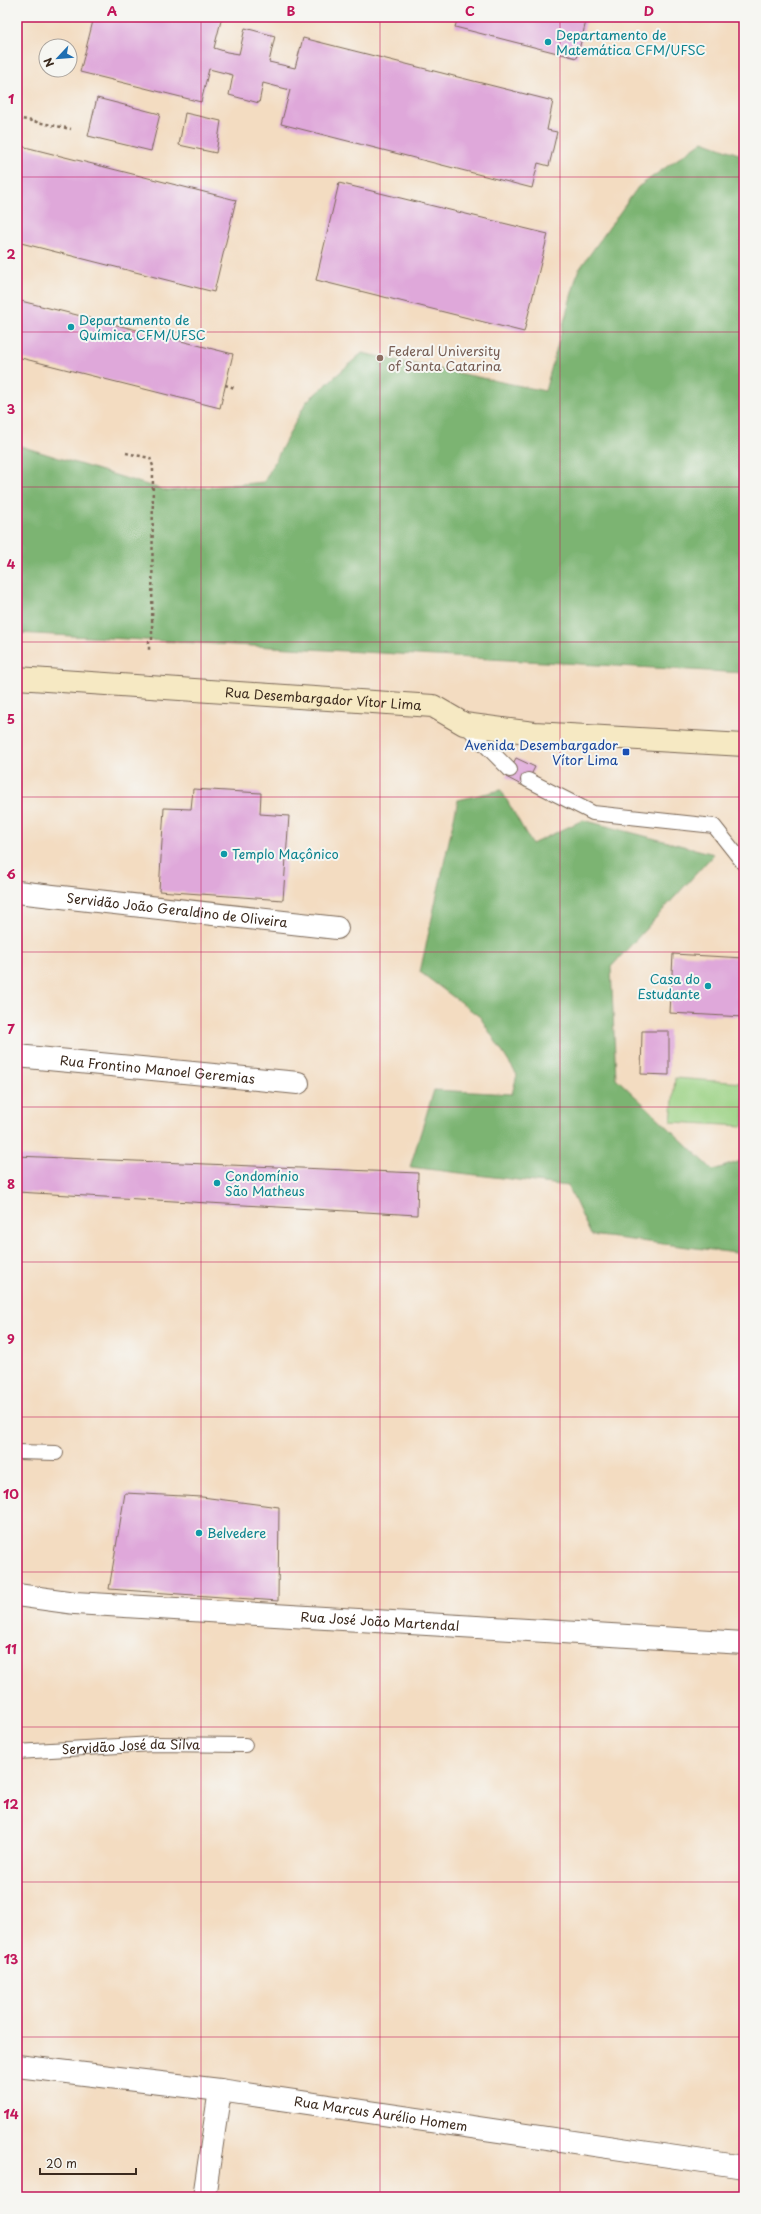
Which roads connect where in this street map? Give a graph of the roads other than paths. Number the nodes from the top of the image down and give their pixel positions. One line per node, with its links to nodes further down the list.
1 (17, 678): 2 (main road, Rua Desembargador Vítor Lima)
2 (464, 724): 3 (main road, Rua Desembargador Vítor Lima); 4 (lane)
3 (744, 745)
4 (510, 770)
5 (528, 780): 6 (lane)
6 (744, 864)
7 (17, 892): 8 (street, Servidão João Geraldino de Oliveira)
8 (337, 928)
9 (17, 1056): 10 (street, Rua Frontino Manoel Geremias)
10 (298, 1083)
11 (17, 1452): 12 (lane)
12 (56, 1453)
13 (17, 1595): 14 (street, Rua José João Martendal)
14 (744, 1643)
15 (244, 1745): 16 (lane, Servidão José da Silva)
16 (17, 1752)
17 (17, 2066): 18 (street, Rua Marcus Aurélio Homem)
18 (220, 2090): 19 (street, Rua Marcus Aurélio Homem); 20 (street)
19 (744, 2167)
20 (204, 2197)

